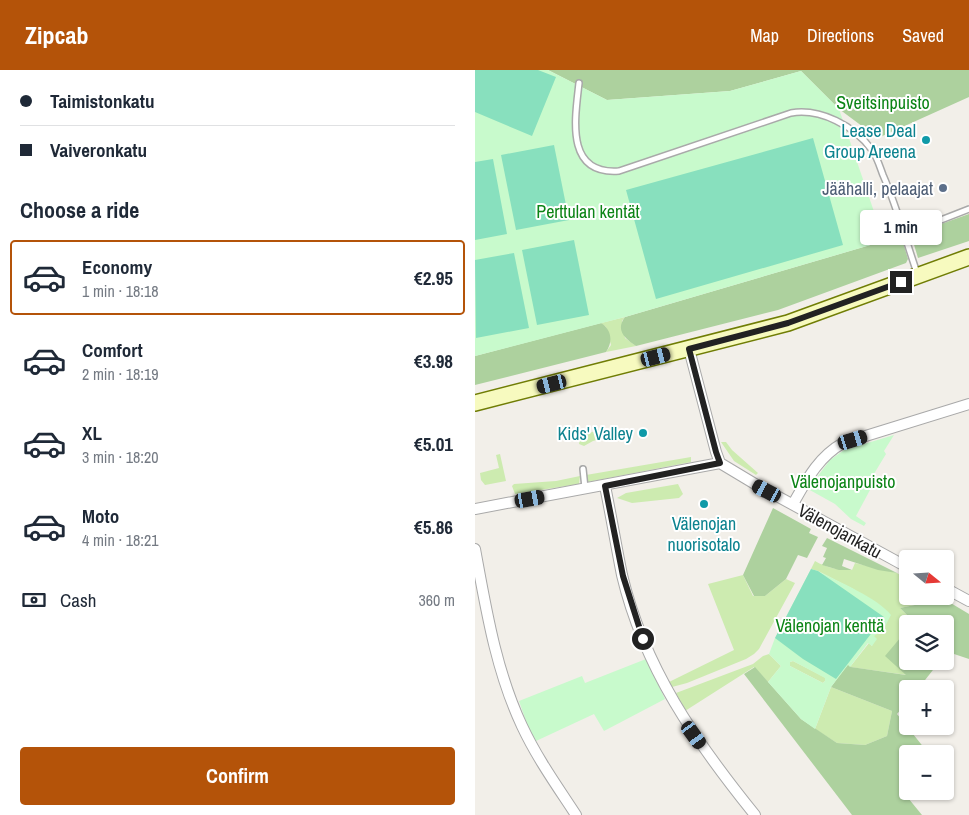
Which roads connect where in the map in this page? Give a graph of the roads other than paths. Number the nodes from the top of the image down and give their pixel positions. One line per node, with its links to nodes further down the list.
1 (579, 82): 3 (lane)
2 (969, 209): 3 (lane)
3 (905, 234): 5 (lane)
4 (969, 258): 5 (main road)
5 (918, 276): 6 (main road)
6 (689, 349): 7 (main road); 9 (street)
7 (475, 403)
8 (969, 404): 13 (street)
9 (720, 463): 11 (street); 13 (street, Välenojankatu)
10 (583, 469): 12 (lane)
11 (605, 486): 12 (street); 20 (street)
12 (585, 489): 14 (street)
13 (793, 504): 16 (street, Välenojankatu)
14 (475, 509)
15 (475, 549): 19 (street)
16 (899, 564)
17 (954, 593): 18 (street)
18 (969, 601)
19 (576, 815)
20 (755, 815)

